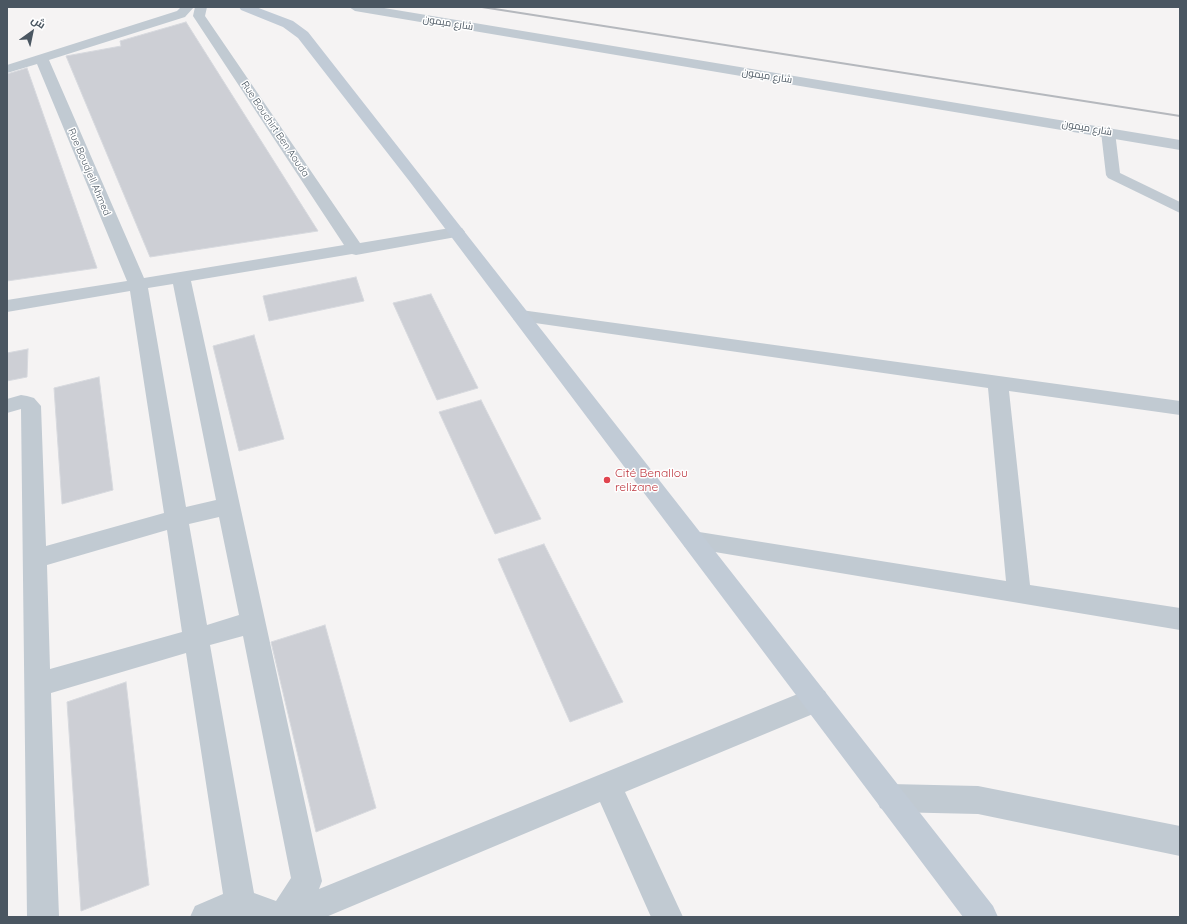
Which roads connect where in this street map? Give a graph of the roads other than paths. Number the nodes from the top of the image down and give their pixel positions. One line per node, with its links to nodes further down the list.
1 (188, 7): 5 (street)
2 (201, 7): 13 (street, Rue Bouchirt Ben Aouda)
3 (245, 7): 12 (main road)
4 (354, 7): 7 (street, شارع ميمون)
5 (41, 58): 6 (street); 15 (street, Rue Boudjell Ahmed)
6 (7, 69)
7 (1108, 132): 8 (street, شارع ميمون); 9 (lane)
8 (1180, 144)
9 (1113, 175): 10 (lane); 11 (lane)
10 (1180, 192)
11 (1180, 208)
12 (456, 232): 13 (street); 17 (main road)
13 (356, 250): 14 (street)
14 (181, 278): 15 (street); 21 (street)
15 (138, 285): 16 (street); 22 (street, Rue Boudjell Ahmed)
16 (7, 306)
17 (521, 316): 18 (street); 23 (main road)
18 (998, 382): 20 (street); 25 (street)
19 (7, 406): 24 (street)
20 (1180, 408)
21 (229, 506): 22 (street); 27 (street)
22 (177, 518): 24 (street); 28 (street, Rue Boudjell Ahmed)
23 (693, 540): 25 (street); 30 (main road)
24 (34, 559): 29 (street)
25 (1019, 593): 26 (street)
26 (1180, 619)
27 (253, 622): 28 (street); 38 (street)
28 (197, 640): 29 (street); 34 (street, Rue Boudjell Ahmed)
29 (38, 685): 35 (street)
30 (815, 700): 31 (street); 32 (main road)
31 (607, 786): 39 (street); 40 (street)
32 (890, 798): 33 (street); 41 (main road)
33 (1180, 841)
34 (240, 903): 36 (street); 37 (street)
35 (43, 917)
36 (206, 917)
37 (276, 917)
38 (284, 917)
39 (288, 917)
40 (667, 917)
41 (982, 917)

